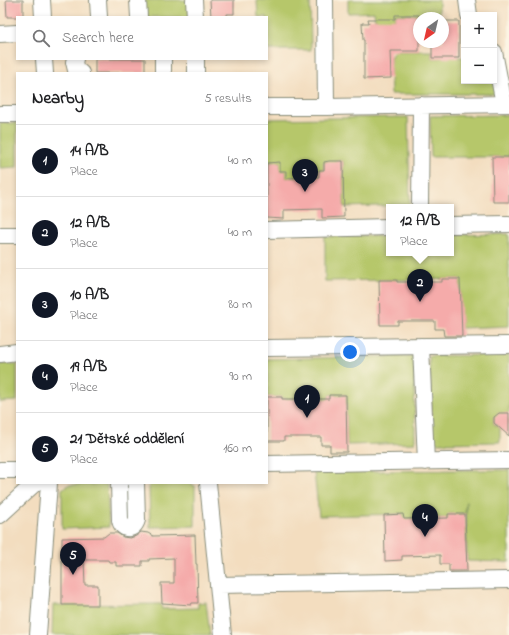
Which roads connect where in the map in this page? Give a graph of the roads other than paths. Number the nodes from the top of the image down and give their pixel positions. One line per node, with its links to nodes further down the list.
1 (42, 0): 8 (street)
2 (98, 0): 9 (street)
3 (138, 0): 10 (street)
4 (194, 0): 11 (street)
5 (325, 0): 26 (street)
6 (467, 0): 7 (street)
7 (469, 12)
8 (43, 16)
9 (99, 16)
10 (139, 16)
11 (195, 16)
12 (16, 33): 13 (street)
13 (0, 34)
14 (44, 60): 19 (street)
15 (75, 60): 20 (street)
16 (163, 60): 21 (street)
17 (196, 60): 22 (street)
18 (497, 65): 23 (street)
19 (45, 72)
20 (79, 72)
21 (163, 72)
22 (196, 72)
23 (506, 104): 24 (street)
24 (420, 106): 26 (street); 29 (street)
25 (268, 107): 26 (street)
26 (326, 108)
27 (0, 114): 28 (street)
28 (16, 114)
29 (420, 204)
30 (509, 224): 31 (street)
31 (454, 226)
32 (386, 227): 33 (street)
33 (268, 230)
34 (0, 235): 35 (street)
35 (16, 235)
36 (509, 345): 37 (street)
37 (421, 346): 38 (street); 42 (street)
38 (268, 348)
39 (16, 352): 40 (street)
40 (0, 354)
41 (509, 460): 42 (street)
42 (426, 462): 43 (street)
43 (268, 464)
44 (0, 470): 45 (street)
45 (16, 470)
46 (34, 484): 51 (street)
47 (49, 484): 54 (street)
48 (119, 484): 49 (street)
49 (136, 484)
50 (208, 484): 53 (street)
51 (0, 515)
52 (509, 580): 53 (street)
53 (218, 585): 55 (street)
54 (38, 635)
55 (223, 635)

